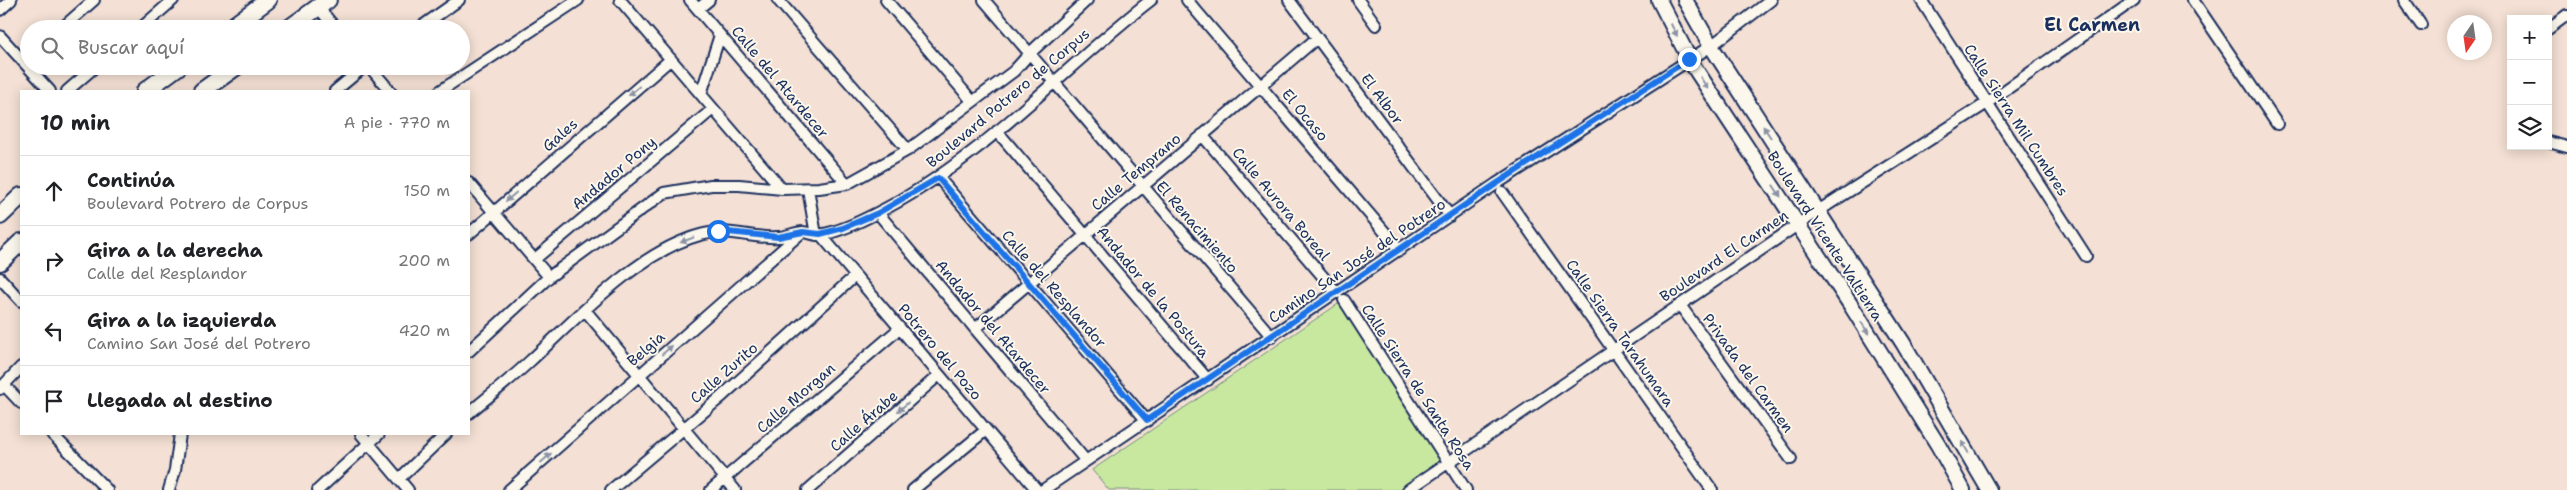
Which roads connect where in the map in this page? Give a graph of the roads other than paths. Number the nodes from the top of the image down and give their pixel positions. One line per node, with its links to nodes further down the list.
1 (11, 0): 27 (street)
2 (94, 0): 29 (street)
3 (173, 0): 30 (street)
4 (268, 0): 31 (main road)
5 (459, 0): 34 (street)
6 (578, 0): 46 (street)
7 (620, 0): 44 (street)
8 (690, 0): 26 (street, Calle del Atardecer)
9 (709, 0): 26 (street)
10 (778, 0): 72 (street)
11 (886, 0): 64 (street)
12 (984, 0): 43 (street, El Renacimiento)
13 (1151, 0): 54 (street, Boulevard Potrero de Corpus)
14 (1187, 0): 55 (street, El Ocaso)
15 (1289, 0): 40 (street, El Albor)
16 (1358, 0): 35 (street)
17 (1659, 0): 45 (main road, Boulevard Vicente Valtierra, one-way to 45)
18 (1685, 0): 41 (main road, Boulevard Vicente Valtierra)
19 (1771, 0): 41 (street, Camino San José del Potrero)
20 (1921, 0): 65 (street, Calle Sierra Mil Cumbres)
21 (2134, 0): 65 (street, Boulevard El Carmen)
22 (2193, 0): 67 (street)
23 (2404, 0): 36 (street)
24 (1084, 1): 43 (street)
25 (323, 4): 32 (main road); 33 (street)
26 (698, 9): 38 (street, Calle del Atardecer)
27 (0, 10)
28 (2567, 15): 37 (street)
29 (71, 20)
30 (150, 20)
31 (241, 20)
32 (301, 20)
33 (331, 20)
34 (431, 20)
35 (1376, 25)
36 (2421, 25)
37 (2552, 25)
38 (720, 35): 63 (street); 75 (street, Calle del Atardecer)
39 (0, 36): 42 (street)
40 (1317, 38): 55 (street, Calle Temprano); 85 (street, El Albor)
41 (1712, 46): 45 (street, Camino San José del Potrero); 81 (main road, Boulevard Vicente Valtierra, one-way to 41)
42 (20, 54)
43 (1033, 57): 54 (street, El Renacimiento); 64 (street)
44 (671, 59): 63 (street); 82 (street, Gales, one-way to 82)
45 (1689, 59): 85 (street, Camino San José del Potrero); 86 (main road, Boulevard Vicente Valtierra, one-way to 86)
46 (470, 71)
47 (38, 75): 56 (street)
48 (86, 75): 57 (street)
49 (167, 75): 58 (main road)
50 (224, 75): 59 (main road)
51 (354, 75): 60 (street)
52 (376, 75): 61 (street)
53 (464, 75): 62 (street)
54 (1052, 80): 68 (street, Boulevard Potrero de Corpus); 76 (street, El Renacimiento)
55 (1260, 86): 69 (street, Calle Temprano); 92 (street, El Ocaso)
56 (49, 90)
57 (69, 90)
58 (146, 90)
59 (203, 90)
60 (336, 90)
61 (389, 90)
62 (442, 90)
63 (701, 94): 66 (street)
64 (972, 101): 72 (street)
65 (1987, 103): 81 (street, Boulevard El Carmen); 93 (street, Calle Sierra Mil Cumbres)
66 (713, 109): 78 (street); 94 (street, Andador Pony)
67 (2277, 124)
68 (997, 131): 73 (street, Boulevard Potrero de Corpus); 90 (street, Andador de la Postura)
69 (1202, 135): 76 (street, Calle Temprano); 100 (street, Calle Aurora Boreal)
70 (2552, 143): 71 (street)
71 (2567, 147)
72 (908, 150): 75 (street)
73 (938, 178): 83 (street, Boulevard Potrero de Corpus); 99 (street, Calle del Resplandor)
74 (470, 184): 82 (street)
75 (847, 184): 77 (street)
76 (1142, 186): 90 (street, Calle Temprano); 106 (street, El Renacimiento)
77 (808, 188): 78 (street); 89 (street)
78 (782, 189): 97 (street)
79 (1502, 192): 108 (street, Calle Sierra Tarahumara)
80 (20, 197): 84 (main road)
81 (1818, 211): 86 (street, Boulevard El Carmen); 146 (main road, Boulevard Vicente Valtierra, one-way to 81)
82 (494, 212): 88 (street, Gales); 94 (street)
83 (878, 213): 89 (street, Boulevard Potrero de Corpus); 105 (street, Andador del Atardecer)
84 (0, 216)
85 (1450, 216): 92 (street, Camino San José del Potrero)
86 (1798, 224): 102 (street, Boulevard El Carmen); 145 (main road, Boulevard Vicente Valtierra, one-way to 145)
87 (803, 232): 89 (street, Boulevard Potrero de Corpus); 103 (street, Boulevard Potrero de Corpus, one-way to 103); 110 (street, Belgia, one-way to 87)
88 (470, 233)
89 (818, 235): 96 (street, Potrero del Pozo)
90 (1086, 235): 99 (street, Calle Temprano); 112 (street, Andador de la Postura)
91 (20, 243): 95 (main road)
92 (1400, 250): 100 (street, Camino San José del Potrero)
93 (2086, 256)
94 (535, 260): 97 (street)
95 (0, 262)
96 (855, 276): 104 (street, Potrero del Pozo); 117 (street, Calle Zurito)
97 (549, 277): 107 (street)
98 (0, 278): 101 (street)
99 (1029, 283): 105 (street, Calle Temprano); 116 (street, Calle del Resplandor)
100 (1340, 296): 106 (street, Camino San José del Potrero); 127 (street, Calle Sierra de Santa Rosa)
101 (20, 300)
102 (1680, 305): 108 (street, Boulevard El Carmen); 125 (street, Privada del Carmen)
103 (585, 310): 110 (street); 115 (street, Boulevard Potrero de Corpus)
104 (900, 328): 111 (street, Potrero del Pozo); 128 (street, Calle Morgan)
105 (975, 329): 126 (street, Andador del Atardecer)
106 (1272, 337): 112 (street, Camino San José del Potrero)
107 (470, 350)
108 (1613, 350): 127 (street, Boulevard El Carmen); 144 (street, Calle Sierra Tarahumara)
109 (20, 368): 113 (street)
110 (639, 375): 117 (street); 134 (street, Belgia, one-way to 110)
111 (939, 375): 118 (street, Potrero del Pozo); 138 (street, Calle Árabe, one-way to 138)
112 (1208, 380): 116 (street, Camino San José del Potrero)
113 (2, 387): 114 (street)
114 (20, 402)
115 (470, 412)
116 (1147, 420): 126 (street, Camino San José del Potrero)
117 (683, 428): 128 (street); 135 (street, Calle Zurito)
118 (986, 430): 139 (street); 140 (street, Potrero del Pozo)
119 (53, 435): 130 (street)
120 (180, 435): 131 (street)
121 (362, 435): 124 (street)
122 (378, 435): 124 (street)
123 (445, 435): 129 (street)
124 (369, 443): 129 (street); 132 (street)
125 (1791, 459)
126 (1086, 461): 141 (street, Camino San José del Potrero)
127 (1449, 463): 142 (street, Boulevard El Carmen); 143 (street, Calle Sierra de Santa Rosa)
128 (725, 478): 136 (street, Calle Morgan); 137 (street)
129 (398, 479): 133 (street)
130 (107, 490)
131 (169, 490)
132 (318, 490)
133 (408, 490)
134 (509, 490)
135 (611, 490)
136 (711, 490)
137 (734, 490)
138 (808, 490)
139 (913, 490)
140 (1037, 490)
141 (1043, 490)
142 (1408, 490)
143 (1466, 490)
144 (1712, 490)
145 (1963, 490)
146 (1988, 490)

